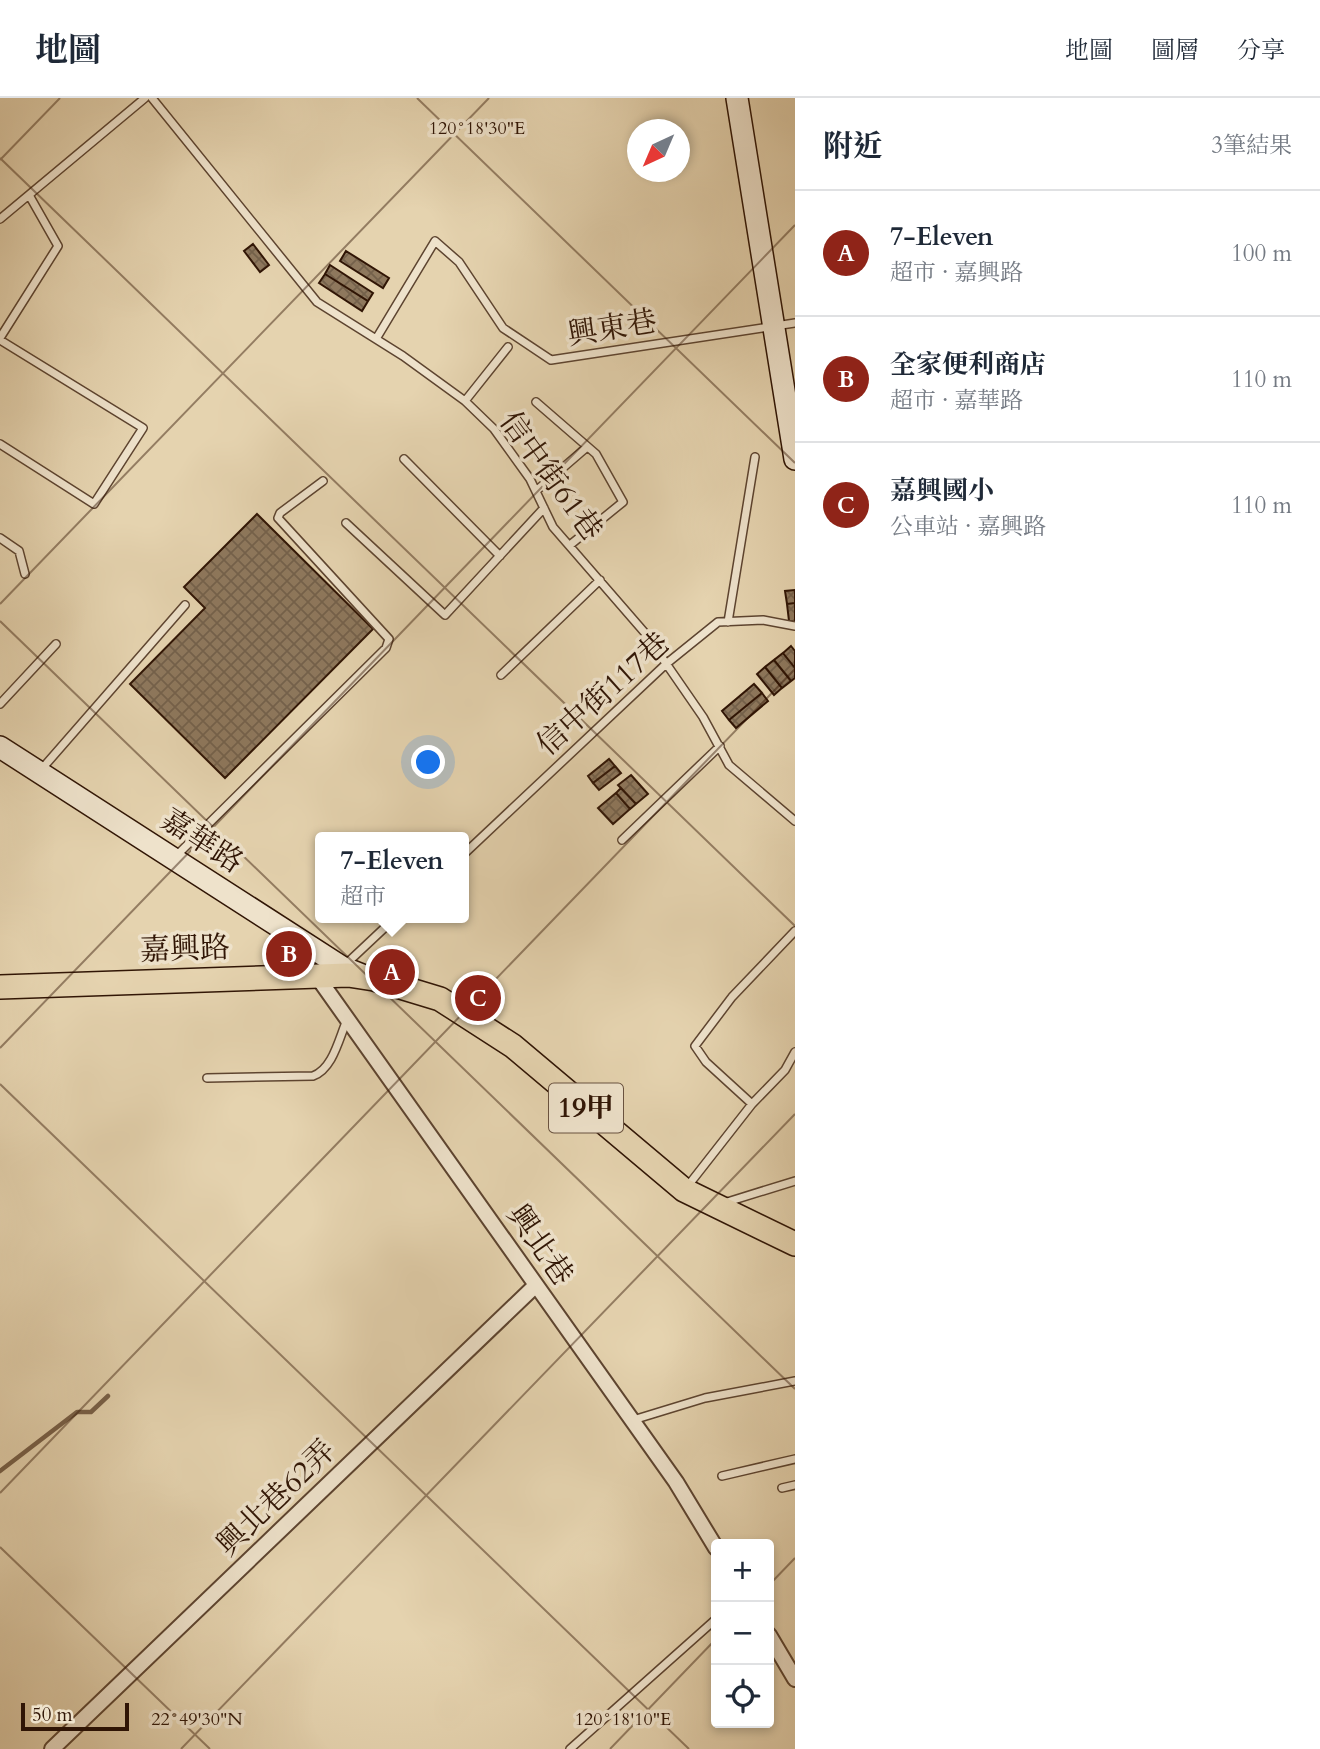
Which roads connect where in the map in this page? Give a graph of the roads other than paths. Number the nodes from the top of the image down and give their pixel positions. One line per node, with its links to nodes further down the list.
1 (145, 98): 4 (lane)
2 (152, 98): 8 (lane, 信中街61巷)
3 (737, 98): 6 (street)
4 (29, 195): 5 (lane); 7 (lane)
5 (0, 219)
6 (785, 325): 8 (lane, 興東巷); 16 (street)
7 (0, 339): 12 (lane)
8 (376, 339): 10 (lane, 信中街61巷)
9 (508, 347): 10 (lane)
10 (465, 401): 18 (lane, 信中街61巷)
11 (536, 402): 13 (lane)
12 (0, 444)
13 (587, 447): 18 (lane); 22 (lane)
14 (755, 457): 27 (lane)
15 (404, 459): 23 (lane)
16 (795, 459)
17 (323, 481): 39 (lane)
18 (536, 491): 19 (lane, 信中街61巷)
19 (544, 508): 22 (lane, 信中街61巷); 23 (lane)
20 (346, 523): 23 (lane)
21 (0, 538): 24 (lane)
22 (570, 545): 25 (lane, 信中街61巷)
23 (500, 556)
24 (25, 574)
25 (600, 580): 30 (lane, 信中街61巷); 31 (lane)
26 (185, 605): 35 (lane)
27 (728, 622): 28 (lane, 信中街117巷); 30 (lane, 信中街117巷)
28 (795, 626)
29 (56, 643): 32 (lane)
30 (666, 664): 33 (lane, 信中街61巷); 38 (lane, 信中街117巷)
31 (501, 675)
32 (0, 704)
33 (720, 746): 36 (lane, 信中街61巷); 37 (lane)
34 (0, 747): 35 (street, 嘉華路)
35 (40, 772): 39 (street, 嘉華路)
36 (795, 821)
37 (622, 840)
38 (469, 848)
39 (174, 858): 42 (street, 嘉華路)
40 (390, 923): 42 (lane)
41 (795, 930): 49 (lane)
42 (342, 967): 44 (street, 嘉華路)
43 (316, 975): 44 (main road, 嘉興路 / 19甲); 45 (main road, 嘉興路 / 19甲); 46 (street, 興北巷)
44 (374, 979): 51 (main road, 嘉興路 / 19甲)
45 (0, 987)
46 (347, 1019): 48 (lane); 54 (street, 興北巷)
47 (795, 1052): 49 (lane)
48 (207, 1078)
49 (752, 1104): 51 (lane)
50 (795, 1181): 52 (lane)
51 (684, 1190): 52 (main road, 嘉興路 / 19甲)
52 (713, 1206): 53 (main road, 嘉興路 / 19甲)
53 (795, 1244)
54 (536, 1285): 56 (street, 興北巷); 65 (street, 興北巷62弄)
55 (795, 1381): 56 (lane)
56 (633, 1421): 61 (street, 興北巷)
57 (795, 1459): 58 (lane)
58 (722, 1476)
59 (795, 1485): 60 (lane)
60 (782, 1488)
61 (711, 1540)
62 (711, 1623): 66 (lane)
63 (774, 1643): 64 (street)
64 (795, 1679)
65 (52, 1749)
66 (570, 1749)

